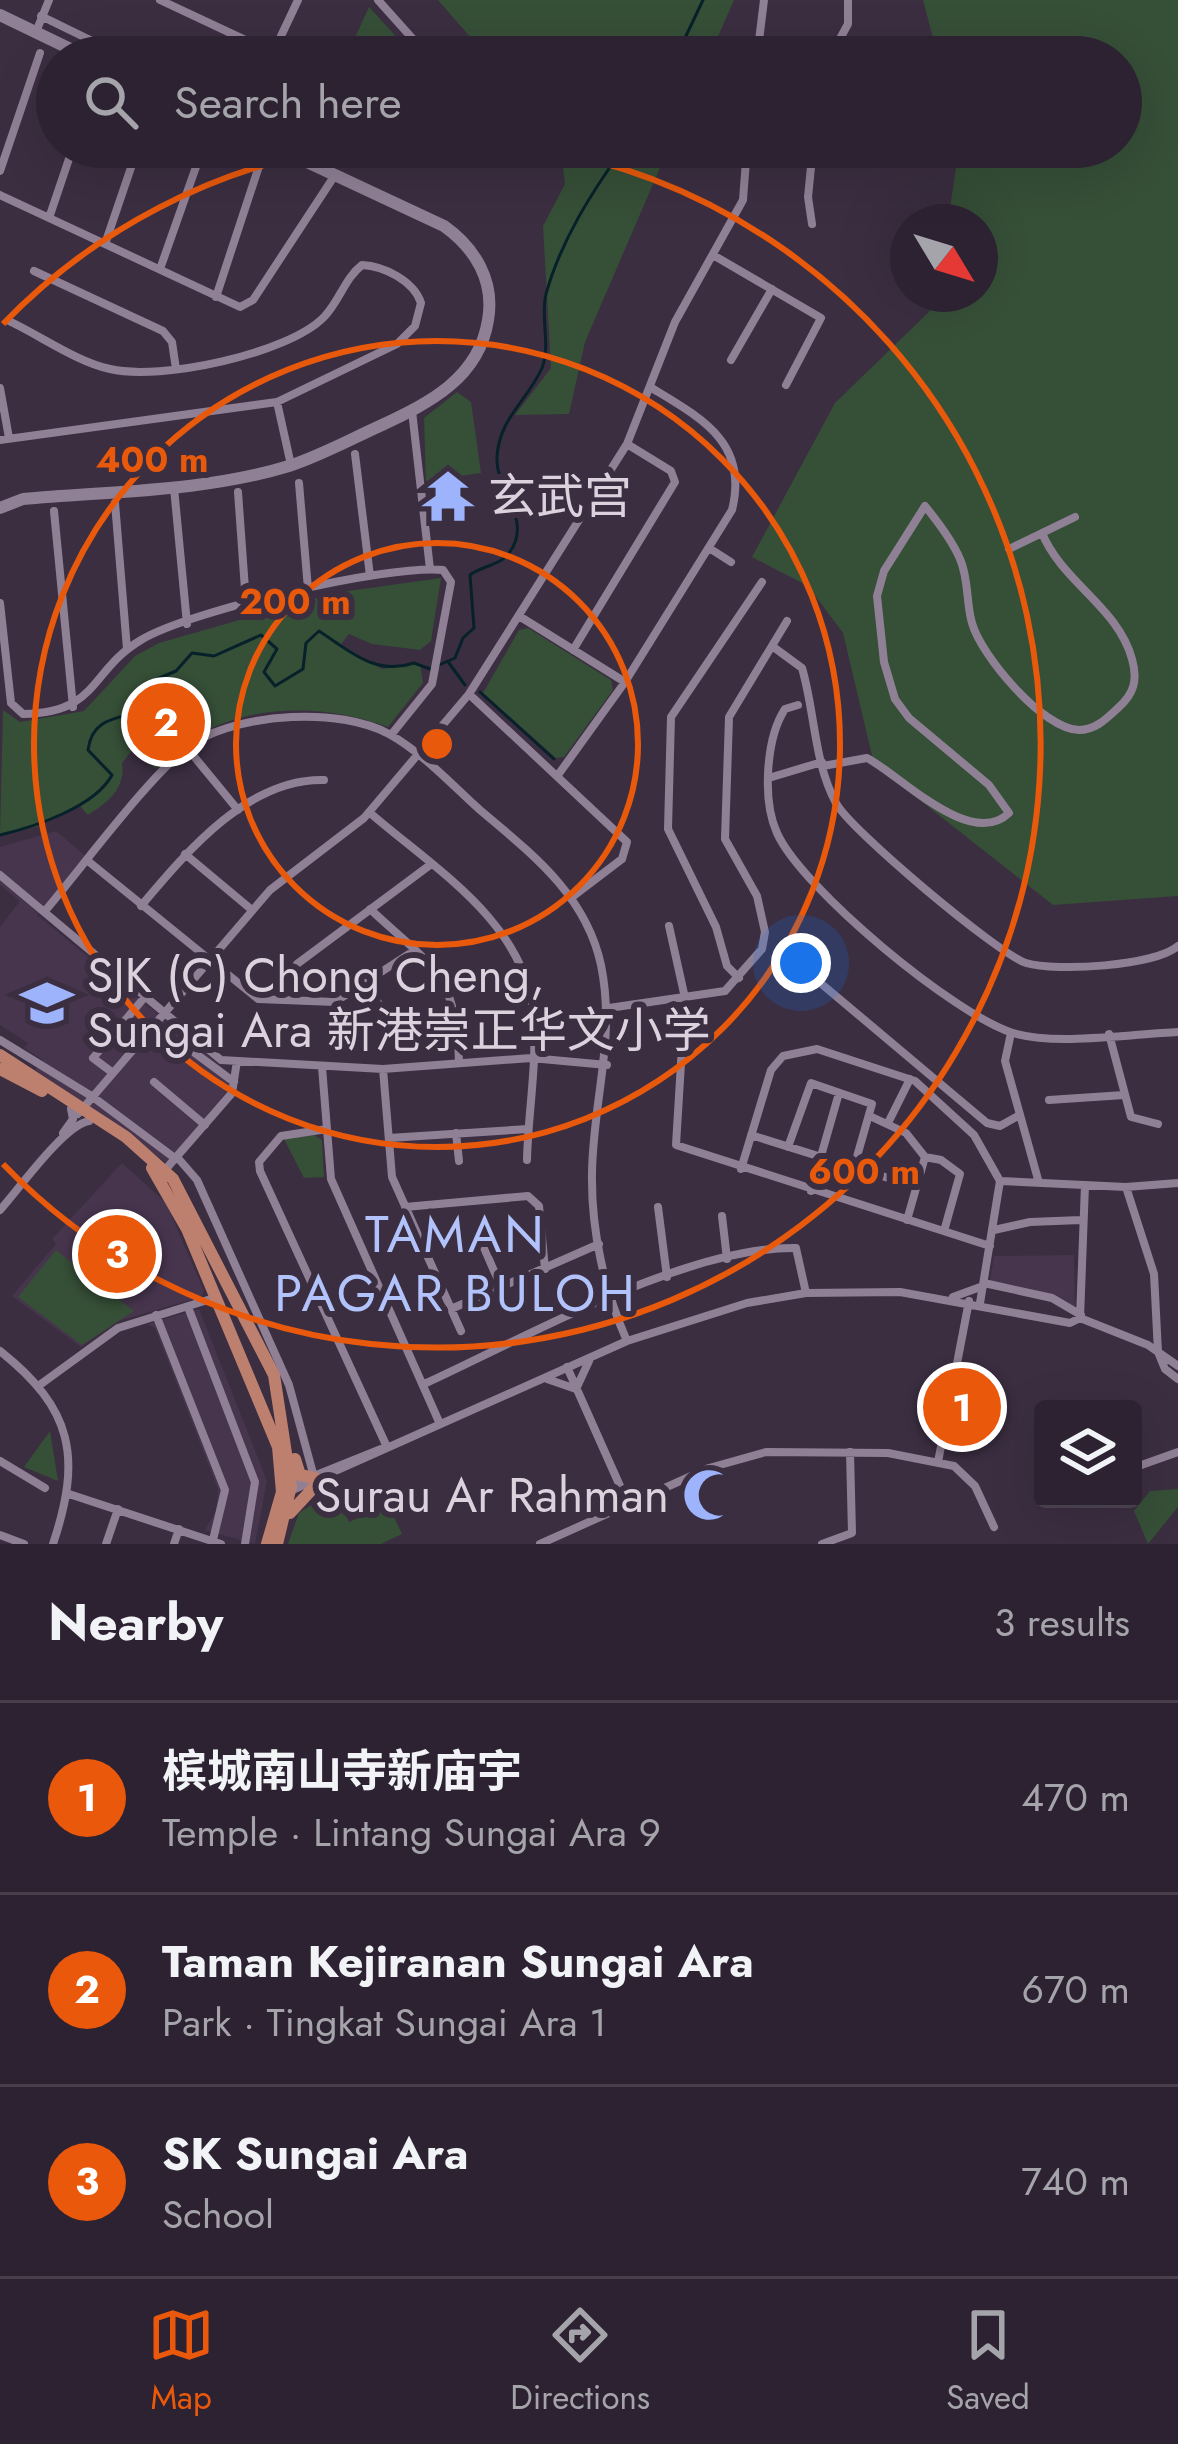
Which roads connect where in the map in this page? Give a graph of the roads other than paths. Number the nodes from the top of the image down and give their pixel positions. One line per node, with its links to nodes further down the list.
1 (49, 0): 8 (street)
2 (160, 0): 12 (street)
3 (298, 0): 13 (street)
4 (378, 0): 14 (street)
5 (764, 0): 15 (street)
6 (848, 0): 16 (street)
7 (0, 15): 9 (street)
8 (41, 16): 9 (street); 11 (street)
9 (36, 32): 10 (street)
10 (44, 36)
11 (82, 36)
12 (233, 36)
13 (281, 36)
14 (410, 36)
15 (760, 36)
16 (841, 36)
17 (36, 65): 25 (street)
18 (66, 168): 28 (street)
19 (131, 168): 30 (street)
20 (196, 168): 32 (street)
21 (258, 168): 35 (street)
22 (320, 168): 26 (street)
23 (745, 168): 31 (street)
24 (811, 168): 29 (street)
25 (0, 171)
26 (335, 175): 35 (street); 43 (street)
27 (0, 195): 28 (street)
28 (49, 218): 30 (street)
29 (812, 224)
30 (105, 244): 32 (street)
31 (713, 255): 34 (street); 40 (street)
32 (160, 269): 35 (street)
33 (34, 271): 38 (street)
34 (772, 288): 37 (street); 39 (street)
35 (216, 297)
36 (9, 321): 38 (street)
37 (731, 360)
38 (176, 368): 42 (street)
39 (786, 385)
40 (650, 387): 45 (street); 56 (street)
41 (0, 388): 44 (street)
42 (277, 402): 44 (street); 47 (street)
43 (412, 411): 47 (street); 59 (street)
44 (4, 439)
45 (627, 444): 65 (street); 70 (street)
46 (355, 454): 60 (street)
47 (292, 465): 49 (street)
48 (299, 483): 62 (street)
49 (174, 486): 52 (street); 67 (street)
50 (238, 491): 64 (street)
51 (115, 502): 69 (street)
52 (0, 508)
53 (54, 511): 74 (street)
54 (1075, 517): 55 (street)
55 (1042, 533): 57 (street); 78 (street)
56 (709, 548): 58 (street); 71 (street)
57 (1009, 549)
58 (731, 562)
59 (430, 569): 60 (street); 75 (street)
60 (370, 576): 62 (street)
61 (762, 582): 99 (street)
62 (308, 590): 64 (street)
63 (0, 603): 74 (street)
64 (246, 603): 67 (street)
65 (518, 616): 70 (street); 72 (street)
66 (787, 621): 68 (street)
67 (187, 624): 69 (street)
68 (772, 646): 78 (street); 99 (street)
69 (128, 650): 74 (street)
70 (573, 650): 71 (street)
71 (625, 682): 79 (street)
72 (469, 694): 77 (street); 79 (street)
73 (798, 705): 80 (street)
74 (73, 706)
75 (391, 735): 76 (street); 77 (street)
76 (187, 748): 82 (street); 85 (street)
77 (418, 755): 83 (street); 88 (street)
78 (823, 764): 80 (street); 94 (street)
79 (558, 775): 88 (street)
80 (771, 777): 107 (street)
81 (323, 780): 82 (street)
82 (238, 810): 84 (street)
83 (369, 812): 86 (street); 91 (street)
84 (185, 854): 89 (street); 91 (street)
85 (88, 861): 89 (street); 92 (street)
86 (430, 865): 90 (street); 111 (street)
87 (0, 875): 92 (street)
88 (572, 897): 103 (street)
89 (141, 906): 96 (street)
90 (370, 909): 95 (street); 97 (street)
91 (252, 910): 96 (street)
92 (44, 913): 101 (street)
93 (669, 926): 102 (street)
94 (1178, 946)
95 (415, 950): 100 (street); 114 (street)
96 (208, 962): 100 (street); 104 (street)
97 (297, 964)
98 (799, 965): 126 (street)
99 (740, 978): 102 (street)
100 (366, 986): 105 (street)
101 (144, 998): 104 (street); 118 (street)
102 (685, 998): 103 (street); 144 (street)
103 (609, 1008): 115 (street)
104 (163, 1015): 109 (street); 118 (street)
105 (389, 1028)
106 (1178, 1032): 108 (street)
107 (1011, 1033): 108 (street); 126 (street)
108 (1108, 1034): 123 (street)
109 (187, 1035): 113 (street); 121 (street)
110 (0, 1040): 125 (street)
111 (531, 1058): 114 (street); 115 (street); 131 (street)
112 (1, 1061): 125 (main road)
113 (237, 1061): 116 (street); 121 (street)
114 (459, 1063): 117 (street)
115 (607, 1065): 162 (street)
116 (322, 1067): 117 (street); 132 (street)
117 (383, 1070): 135 (street)
118 (113, 1073): 125 (street)
119 (910, 1079): 128 (street); 134 (street); 146 (street)
120 (154, 1082): 130 (street)
121 (234, 1082): 130 (street)
122 (839, 1093): 137 (street); 138 (street); 143 (street)
123 (1124, 1095): 124 (street); 129 (street)
124 (1049, 1100)
125 (83, 1110): 136 (street); 136 (street); 140 (street); 145 (main road); 170 (main road)
126 (1018, 1116): 147 (street)
127 (874, 1118): 128 (street)
128 (888, 1123): 139 (street)
129 (1158, 1124)
130 (205, 1125): 140 (street)
131 (528, 1129): 133 (street); 141 (street)
132 (327, 1130): 191 (street); 195 (street)
133 (456, 1133): 135 (street); 142 (street)
134 (751, 1135): 137 (street); 144 (street)
135 (389, 1138): 153 (street)
136 (60, 1140): 155 (street)
137 (788, 1147): 138 (street)
138 (820, 1157): 143 (street); 152 (street)
139 (926, 1157): 150 (street); 160 (street)
140 (177, 1158): 145 (street); 201 (street)
141 (527, 1160)
142 (459, 1161)
143 (854, 1167): 150 (street)
144 (741, 1169): 152 (street)
145 (165, 1170): 187 (main road)
146 (1000, 1181): 147 (street); 159 (street)
147 (1039, 1183): 149 (street)
148 (1178, 1183): 151 (street)
149 (1085, 1185): 151 (street); 158 (street)
150 (917, 1187): 157 (street)
151 (1126, 1187): 182 (street)
152 (811, 1191): 157 (street)
153 (405, 1207): 165 (street); 175 (street)
154 (658, 1207): 166 (street)
155 (0, 1210)
156 (722, 1216): 164 (street)
157 (908, 1220): 160 (street)
158 (1082, 1220): 159 (street); 177 (street)
159 (993, 1230): 163 (street)
160 (944, 1232): 163 (street)
161 (478, 1234): 168 (street)
162 (599, 1244): 165 (street); 172 (street)
163 (990, 1246): 167 (street)
164 (727, 1259): 166 (street); 169 (street)
165 (545, 1269): 168 (street)
166 (667, 1277): 172 (street)
167 (983, 1285): 171 (street); 173 (street); 177 (street)
168 (501, 1288): 175 (street)
169 (806, 1293): 171 (street); 180 (street)
170 (214, 1298): 174 (street); 186 (main road)
171 (942, 1298): 173 (street); 178 (street)
172 (609, 1300): 180 (street); 191 (street)
173 (975, 1302): 177 (street); 178 (street)
174 (188, 1307): 176 (street); 216 (street)
175 (451, 1309): 179 (street)
176 (156, 1315): 190 (street); 211 (street)
177 (1080, 1316): 182 (street)
178 (966, 1320): 199 (street)
179 (460, 1331)
180 (627, 1341): 183 (street)
181 (0, 1351): 190 (street)
182 (1158, 1352): 184 (street); 189 (street)
183 (594, 1355): 185 (street); 192 (street)
184 (1178, 1366)
185 (566, 1367): 188 (street); 192 (street)
186 (248, 1375): 187 (main road); 203 (main road)
187 (274, 1375): 193 (main road)
188 (541, 1379): 192 (street); 194 (street)
189 (1178, 1379)
190 (41, 1384): 204 (street)
191 (424, 1384): 194 (street)
192 (576, 1389): 205 (street)
193 (283, 1418): 201 (main road); 203 (main road)
194 (440, 1424): 195 (street)
195 (387, 1447): 201 (street)
196 (850, 1452): 199 (street); 205 (street); 220 (street)
197 (1178, 1452): 200 (street)
198 (0, 1461): 202 (street)
199 (938, 1462): 208 (street)
200 (1142, 1465)
201 (316, 1481): 203 (street); 207 (main road)
202 (45, 1488)
203 (286, 1489): 207 (main road); 217 (main road)
204 (69, 1495): 206 (street); 213 (street)
205 (628, 1504): 219 (street)
206 (118, 1509): 209 (street); 214 (street)
207 (283, 1526): 218 (main road)
208 (994, 1526)
209 (179, 1529): 211 (street); 215 (street)
210 (0, 1535): 212 (street)
211 (215, 1540)
212 (24, 1544)
213 (52, 1544)
214 (106, 1544)
215 (174, 1544)
216 (245, 1544)
217 (267, 1544)
218 (277, 1544)
219 (540, 1544)
220 (822, 1544)

